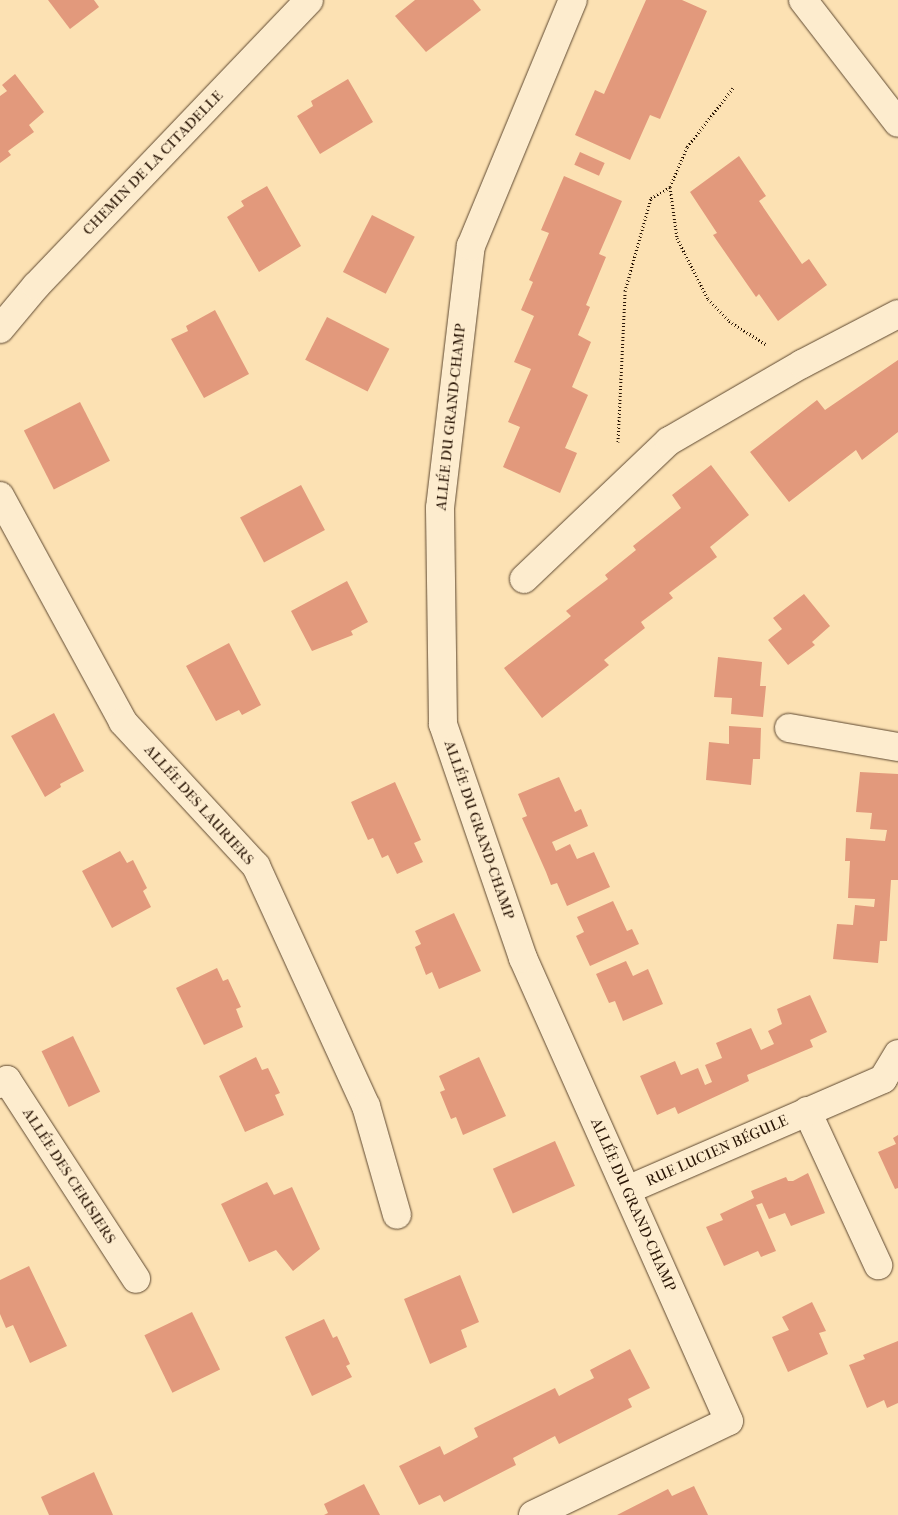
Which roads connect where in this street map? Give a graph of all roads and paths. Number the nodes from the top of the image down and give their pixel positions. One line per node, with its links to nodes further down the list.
1 (309, 0): 8 (street, CHEMIN DE LA CITADELLE)
2 (573, 0): 18 (street, ALLÉE DU GRAND-CHAMP)
3 (803, 0): 5 (street)
4 (733, 88): 6 (path)
5 (898, 123)
6 (670, 187): 9 (path); 10 (path)
7 (898, 314): 9 (street)
8 (0, 329)
9 (802, 364): 10 (street)
10 (634, 474): 12 (street)
11 (0, 496): 19 (street, ALLÉE DES LAURIERS)
12 (524, 579)
13 (789, 728): 14 (street)
14 (898, 747)
15 (898, 1054): 17 (street, RUE LUCIEN BÉGULE)
16 (0, 1084): 21 (street, ALLÉE DES CERISIERS)
17 (807, 1111): 18 (street, RUE LUCIEN BÉGULE); 20 (street, RUE LUCIEN BÉGULE)
18 (627, 1190): 22 (street, ALLÉE DU GRAND-CHAMP)
19 (397, 1215)
20 (878, 1265)
21 (136, 1279)
22 (533, 1515)

